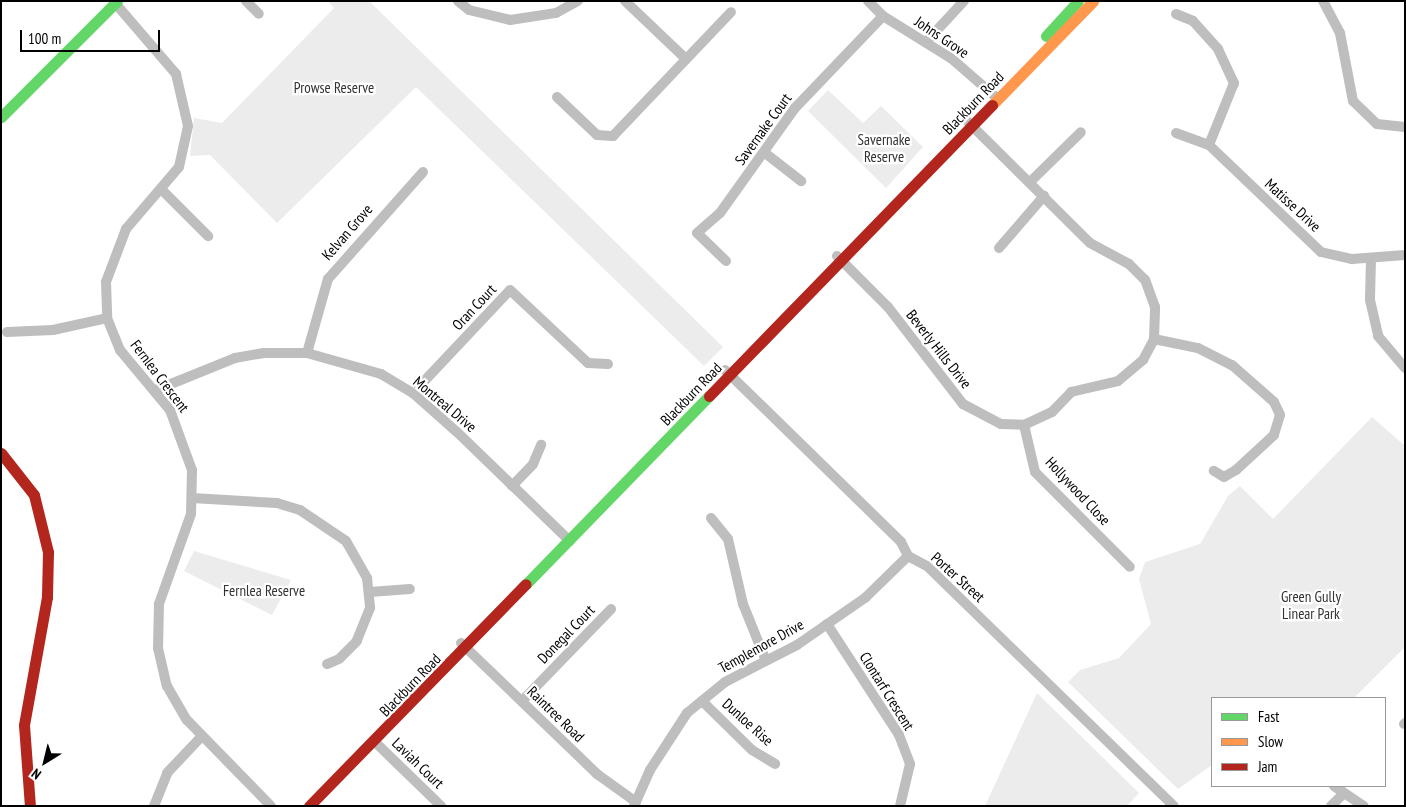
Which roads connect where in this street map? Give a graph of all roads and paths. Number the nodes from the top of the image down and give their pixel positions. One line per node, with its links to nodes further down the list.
1 (246, 1): 12 (street)
2 (458, 1): 3 (street)
3 (578, 1)
4 (624, 1): 16 (street)
5 (868, 1): 14 (street, Johns Grove)
6 (964, 1): 15 (street)
7 (1078, 1): 17 (main road, Blackburn Road)
8 (1093, 1): 17 (main road, Blackburn Road)
9 (1322, 1): 21 (street)
10 (116, 2): 19 (main road); 29 (street, Fernlea Crescent)
11 (731, 12): 16 (street)
12 (259, 14)
13 (1176, 14): 24 (street)
14 (883, 16): 15 (street, Johns Grove); 25 (street, Savernake Court)
15 (926, 42): 17 (street, Johns Grove)
16 (686, 59): 18 (street)
17 (995, 96): 20 (main road, Blackburn Road)
18 (557, 98)
19 (1, 117)
20 (969, 123): 28 (street, Beverly Hills Drive); 34 (main road, Blackburn Road)
21 (1405, 127)
22 (1081, 132): 28 (street)
23 (1176, 133): 24 (street, Matisse Drive)
24 (1210, 145): 35 (street, Matisse Drive)
25 (765, 153): 27 (street); 36 (street, Savernake Court)
26 (423, 172): 40 (street, Kelvan Grove)
27 (801, 182)
28 (1030, 182): 30 (street, Beverly Hills Drive)
29 (163, 190): 31 (street); 37 (street, Fernlea Crescent)
30 (1044, 196): 32 (street); 39 (street, Beverly Hills Drive)
31 (208, 236)
32 (999, 248)
33 (1405, 255): 35 (street, Matisse Drive)
34 (839, 258): 43 (main road, Blackburn Road); 46 (street, Beverly Hills Drive)
35 (1371, 258): 42 (street)
36 (726, 261)
37 (107, 318): 38 (street); 44 (street, Fernlea Crescent)
38 (7, 332)
39 (1154, 339): 46 (street, Beverly Hills Drive); 49 (street)
40 (306, 353): 44 (street, Montreal Drive); 45 (street, Montreal Drive)
41 (608, 364): 45 (street, Oran Court)
42 (1405, 368)
43 (727, 373): 53 (main road, Blackburn Road); 54 (street, Porter Street)
44 (156, 390): 51 (street, Fernlea Crescent)
45 (413, 393): 50 (street, Montreal Drive)
46 (1024, 425): 55 (street, Hollywood Close)
47 (541, 445): 50 (street)
48 (1, 452): 72 (main road)
49 (1214, 471)
50 (512, 486): 53 (street, Montreal Drive)
51 (192, 498): 57 (street); 65 (street, Fernlea Crescent)
52 (711, 518): 61 (street)
53 (566, 538): 60 (main road, Blackburn Road)
54 (908, 556): 59 (street, Templemore Drive); 77 (street, Porter Street)
55 (1130, 567)
56 (410, 589): 57 (street)
57 (370, 592): 62 (street)
58 (611, 609): 63 (street, Donegal Court)
59 (827, 624): 61 (street, Templemore Drive); 76 (street, Clontarf Crescent)
60 (463, 645): 63 (street, Raintree Road); 66 (main road, Blackburn Road); 74 (main road, Blackburn Road)
61 (766, 661): 64 (street, Templemore Drive)
62 (327, 664)
63 (522, 701): 71 (street, Raintree Road)
64 (702, 701): 67 (street, Dunloe Rise); 71 (street, Templemore Drive)
65 (201, 737): 70 (street, Fernlea Crescent); 73 (street)
66 (375, 742): 74 (main road, Blackburn Road); 75 (street, Laviah Court)
67 (775, 764)
68 (1335, 787): 69 (street)
69 (1342, 795): 78 (street); 79 (street)
70 (272, 804)
71 (635, 804)
72 (30, 806)
73 (154, 806)
74 (309, 806)
75 (441, 806)
76 (900, 806)
77 (1174, 806)
78 (1331, 806)
79 (1364, 806)

